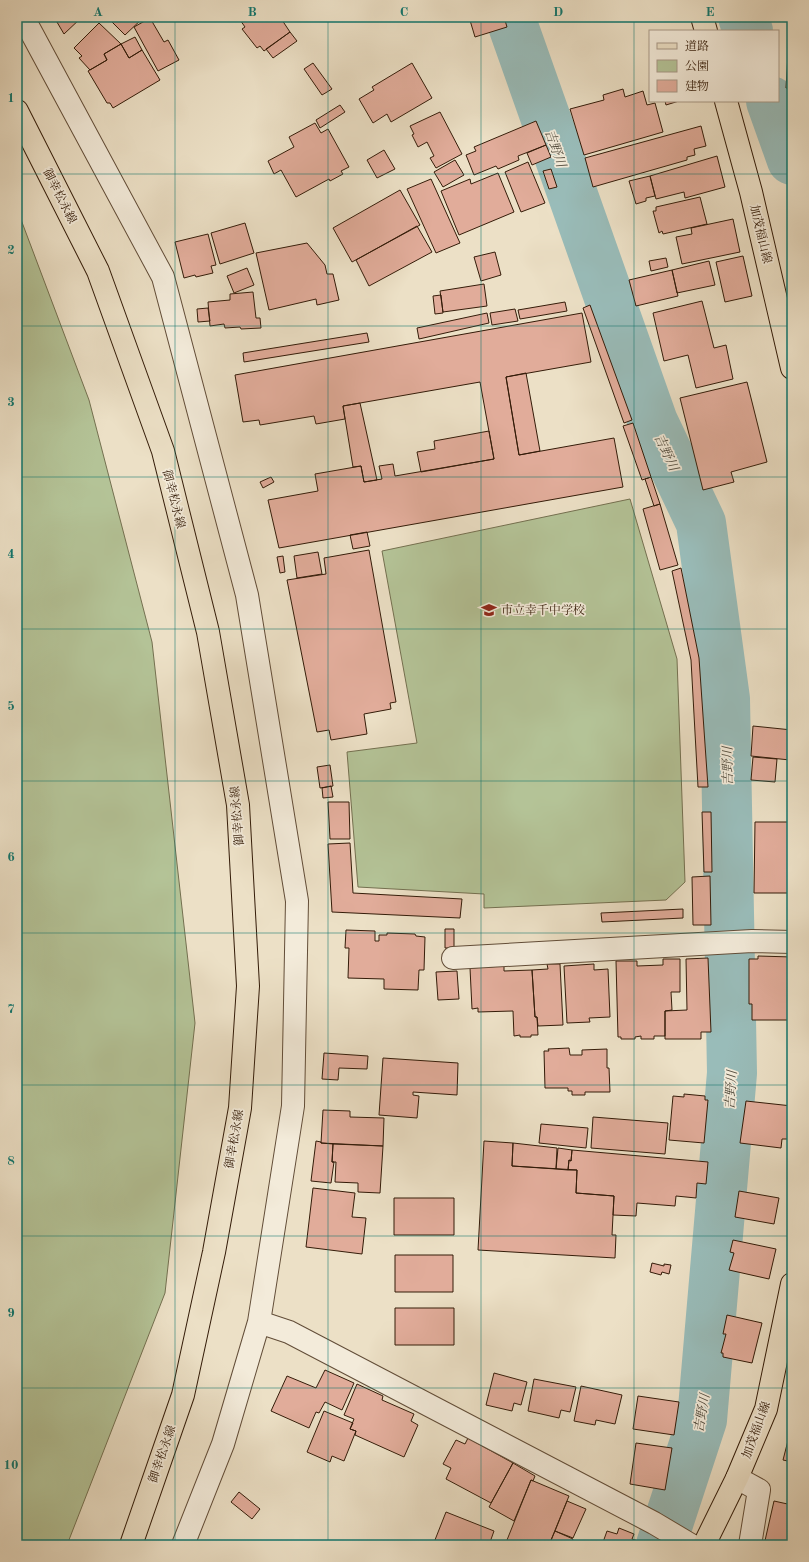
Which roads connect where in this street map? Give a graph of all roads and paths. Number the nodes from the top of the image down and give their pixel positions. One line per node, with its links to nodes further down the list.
1 (23, 17): 10 (street)
2 (702, 17): 3 (main road)
3 (706, 30)
4 (726, 102): 6 (main road, 加茂福山線)
5 (17, 111): 13 (main road, 御幸松永線)
6 (792, 368)
7 (792, 942): 8 (street)
8 (453, 958)
9 (792, 1284): 11 (main road, 加茂福山線)
10 (259, 1322): 12 (street); 14 (street)
11 (737, 1478): 15 (main road, 加茂福山線); 16 (street)
12 (687, 1543)
13 (131, 1545)
14 (183, 1545)
15 (704, 1545)
16 (750, 1545)

